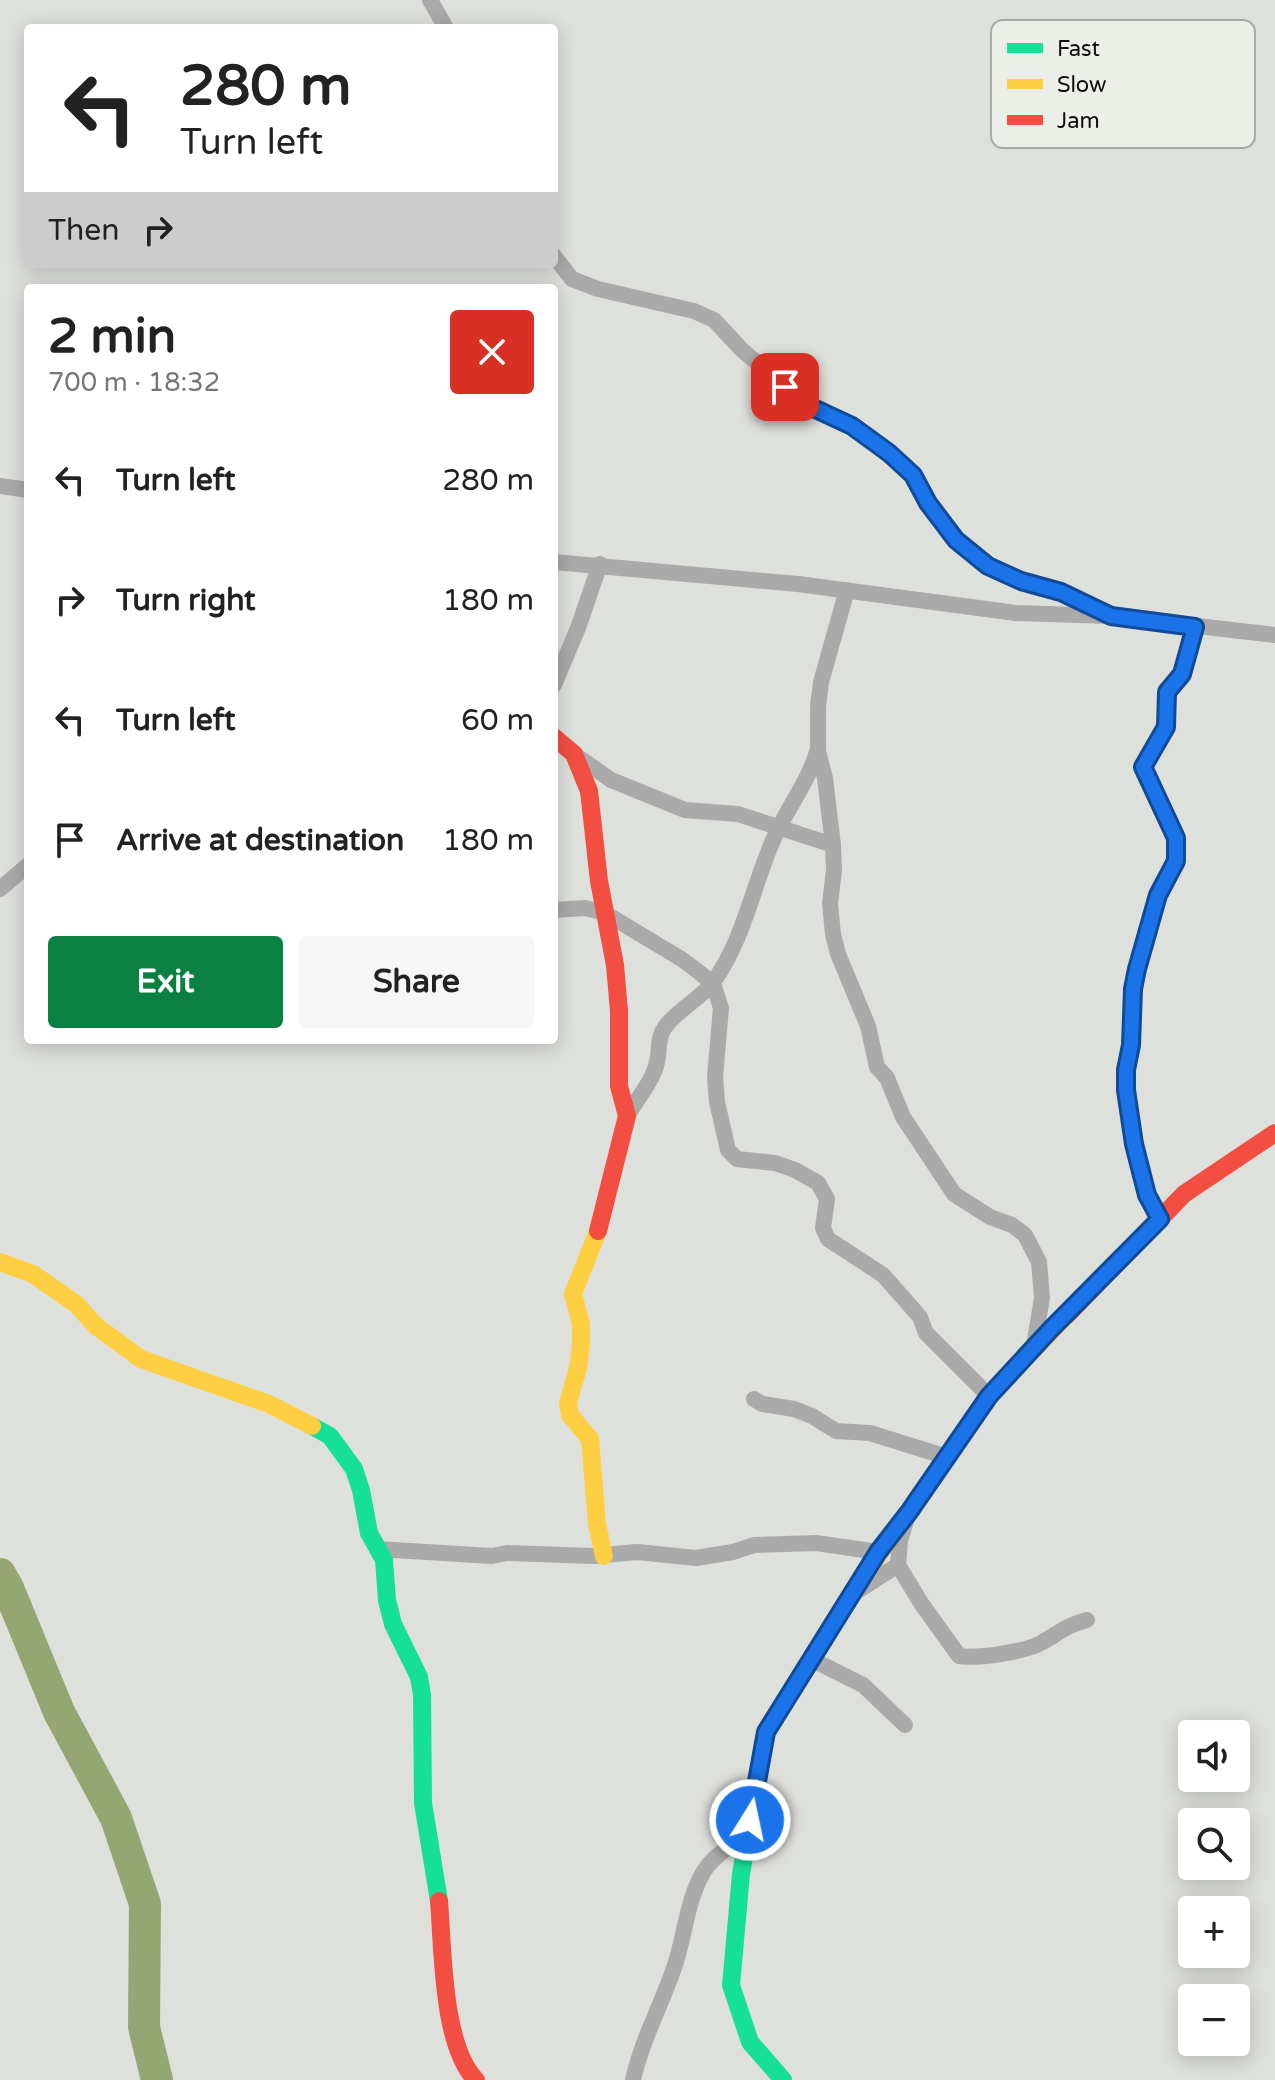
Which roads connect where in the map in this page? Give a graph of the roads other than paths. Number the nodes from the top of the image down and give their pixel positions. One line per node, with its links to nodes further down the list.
1 (430, 0): 2 (street)
2 (444, 24)
3 (558, 261): 9 (street)
4 (0, 486): 5 (street)
5 (24, 489)
6 (558, 562): 7 (street)
7 (600, 564): 8 (street); 12 (street)
8 (847, 590): 9 (street); 14 (street)
9 (1111, 616): 10 (street)
10 (1195, 627): 11 (street); 25 (street)
11 (1275, 635)
12 (558, 676)
13 (558, 740): 15 (street)
14 (818, 751): 16 (street); 17 (street)
15 (574, 754): 16 (street); 21 (street)
16 (780, 828): 17 (street); 22 (street)
17 (833, 845): 27 (street)
18 (24, 868): 19 (street)
19 (0, 889)
20 (558, 910): 21 (street)
21 (605, 913): 22 (street); 23 (street)
22 (713, 983): 23 (street); 28 (street)
23 (627, 1116): 34 (street)
24 (1275, 1133): 25 (street)
25 (1160, 1219): 27 (street)
26 (0, 1262): 32 (street)
27 (1034, 1346): 28 (street)
28 (989, 1396): 30 (street)
29 (754, 1399): 30 (street)
30 (947, 1457): 31 (street)
31 (909, 1512): 33 (street); 35 (street)
32 (377, 1549): 34 (street); 41 (street)
33 (878, 1552): 34 (street); 36 (street)
34 (604, 1556)
35 (898, 1565): 36 (street); 37 (street)
36 (854, 1593): 38 (street)
37 (1087, 1620)
38 (811, 1659): 39 (street); 40 (street)
39 (905, 1725)
40 (748, 1829): 42 (street); 43 (street)
41 (476, 2080)
42 (633, 2080)
43 (783, 2080)

